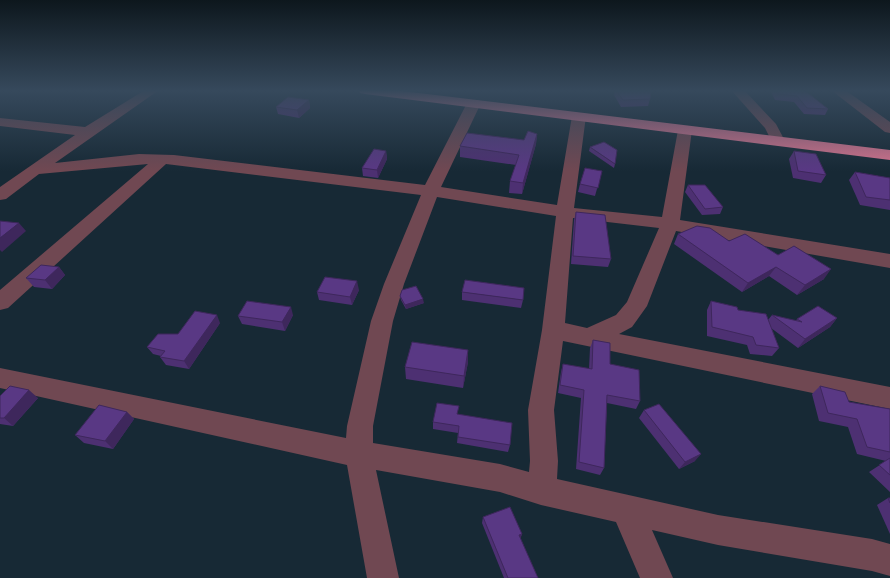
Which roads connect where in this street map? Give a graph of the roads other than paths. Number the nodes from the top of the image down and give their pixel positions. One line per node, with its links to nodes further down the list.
1 (579, 116): 17 (street)
2 (111, 117): 10 (street)
3 (467, 117): 15 (street)
4 (586, 117): 9 (highway)
5 (762, 117): 11 (street)
6 (874, 117): 8 (street)
7 (0, 122): 10 (street)
8 (890, 129)
9 (685, 130): 11 (highway); 18 (street)
10 (88, 132): 14 (street)
11 (778, 141): 12 (highway)
12 (890, 155)
13 (162, 160): 14 (street); 15 (street); 20 (street)
14 (36, 170): 16 (street)
15 (431, 191): 17 (street); 25 (street)
16 (2, 193)
17 (565, 212): 18 (street); 21 (street)
18 (670, 224): 19 (street); 22 (street)
19 (890, 261)
20 (0, 302)
21 (553, 330): 22 (street); 26 (street)
22 (589, 336): 24 (street)
23 (0, 378): 25 (street)
24 (890, 398)
25 (359, 454): 26 (street); 29 (street)
26 (541, 490): 27 (street)
27 (627, 511): 28 (street); 30 (street)
28 (890, 560)
29 (383, 578)
30 (657, 578)

